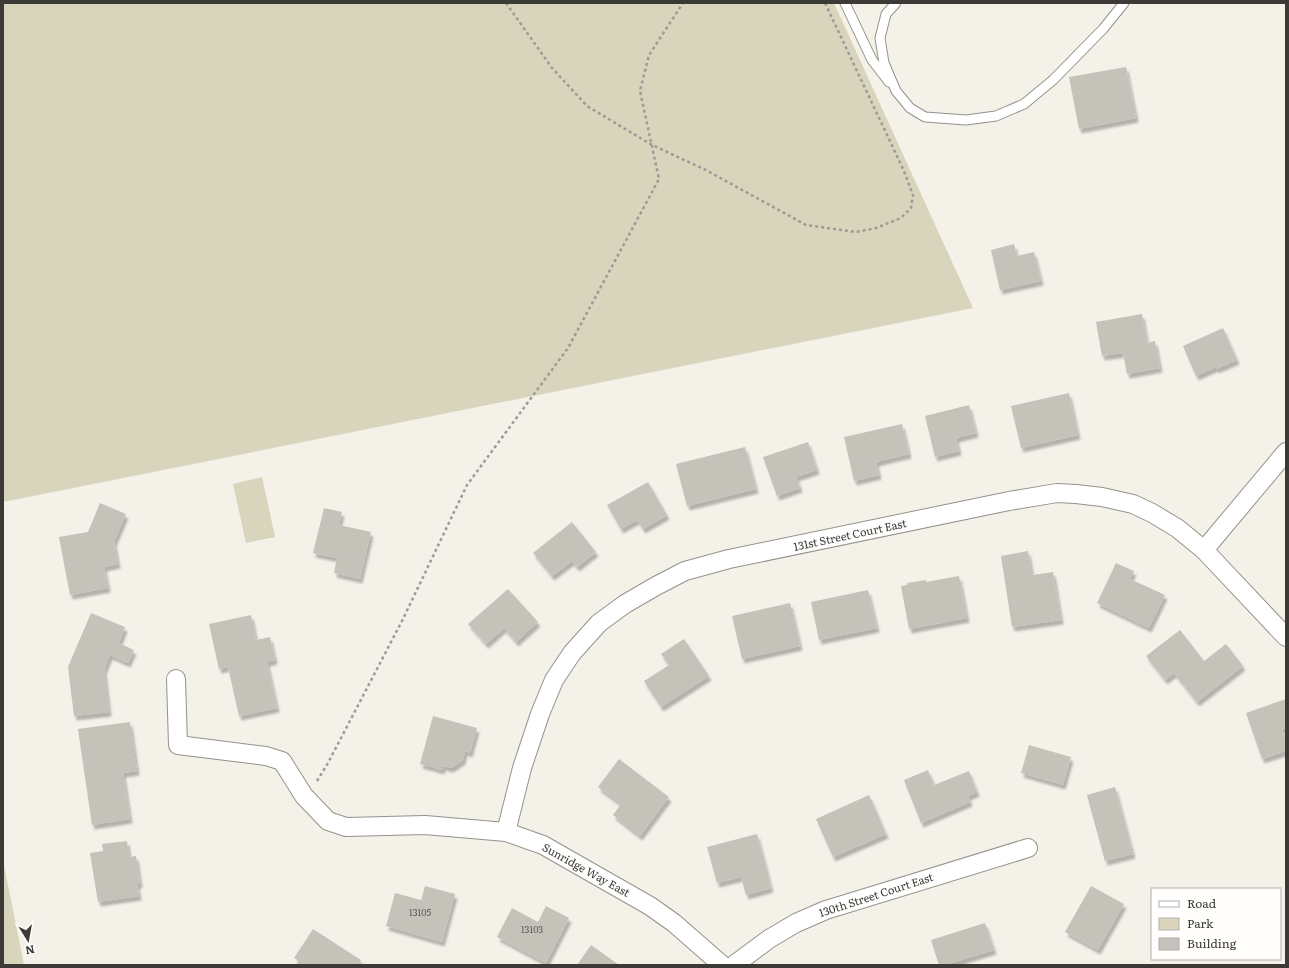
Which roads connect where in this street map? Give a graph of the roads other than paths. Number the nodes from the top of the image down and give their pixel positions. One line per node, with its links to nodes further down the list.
1 (845, 3): 4 (lane)
2 (896, 3): 4 (lane)
3 (1124, 3): 4 (lane)
4 (896, 91)
5 (1286, 452): 6 (street)
6 (1204, 550): 7 (street, 131st Street Court East); 9 (street, 131st Street Court East)
7 (1286, 637)
8 (176, 679): 9 (street, Sunridge Way East)
9 (506, 832): 11 (street, Sunridge Way East)
10 (1028, 848): 12 (street, 130th Street Court East)
11 (722, 965)
12 (734, 965)

